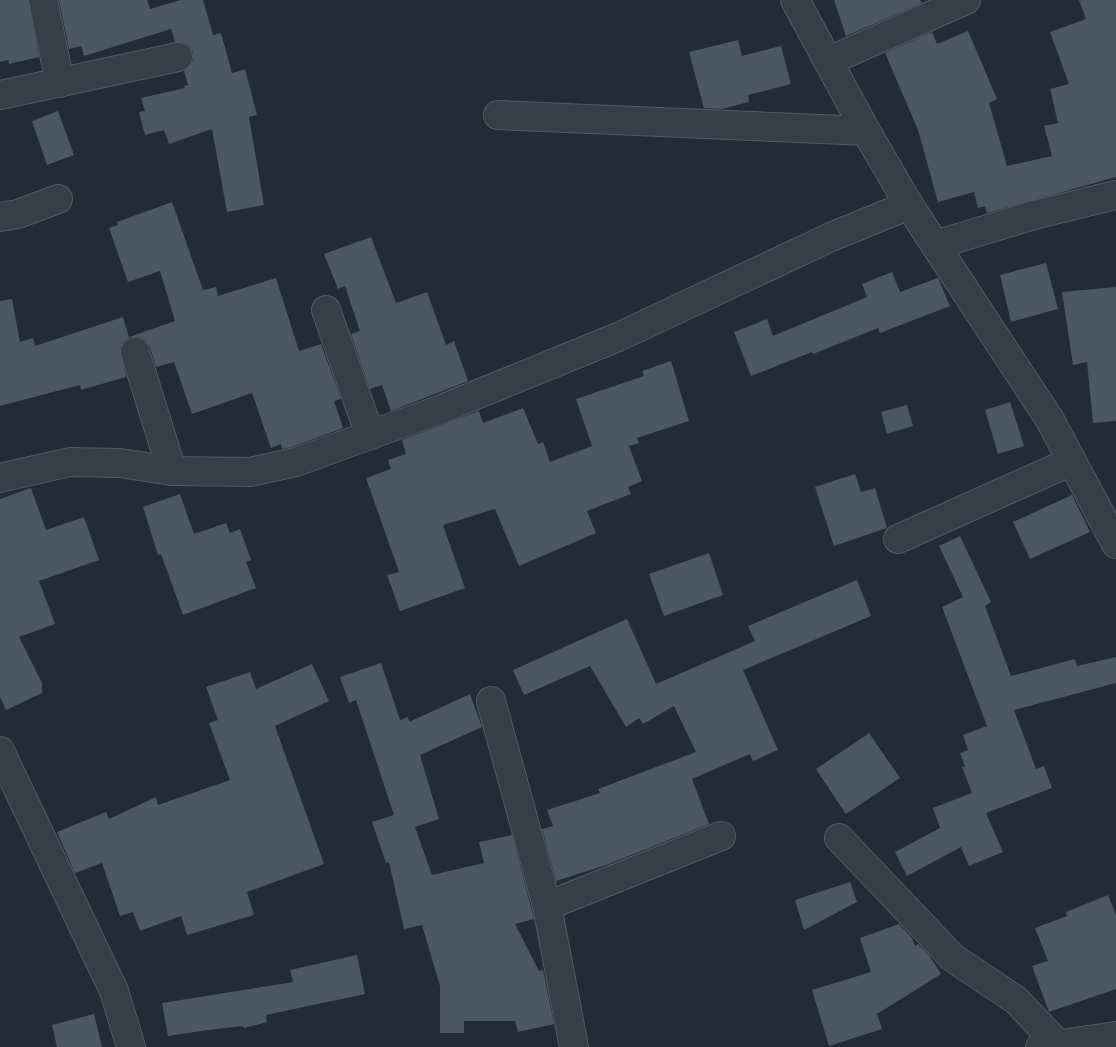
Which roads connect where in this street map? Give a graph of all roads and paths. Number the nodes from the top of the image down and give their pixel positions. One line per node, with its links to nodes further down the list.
1 (43, 0): 6 (street)
2 (796, 0): 5 (street)
3 (966, 0): 5 (street)
4 (178, 57): 6 (street)
5 (828, 61): 9 (street)
6 (60, 83): 7 (street)
7 (0, 95)
8 (498, 115): 9 (street)
9 (866, 131): 12 (street)
10 (1115, 195): 14 (street)
11 (58, 199): 13 (street)
12 (909, 205): 14 (street); 17 (street)
13 (0, 217)
14 (935, 245): 18 (street)
15 (326, 310): 17 (street)
16 (135, 352): 19 (street)
17 (370, 435): 19 (street)
18 (1072, 462): 21 (street); 22 (street)
19 (172, 471): 20 (street)
20 (0, 478)
21 (898, 539)
22 (1116, 544)
23 (491, 701): 27 (street)
24 (0, 751): 30 (street)
25 (721, 836): 27 (street)
26 (839, 838): 29 (street)
27 (547, 906): 31 (street)
28 (1116, 1036): 29 (street)
29 (1049, 1046)
30 (132, 1047)
31 (574, 1047)

